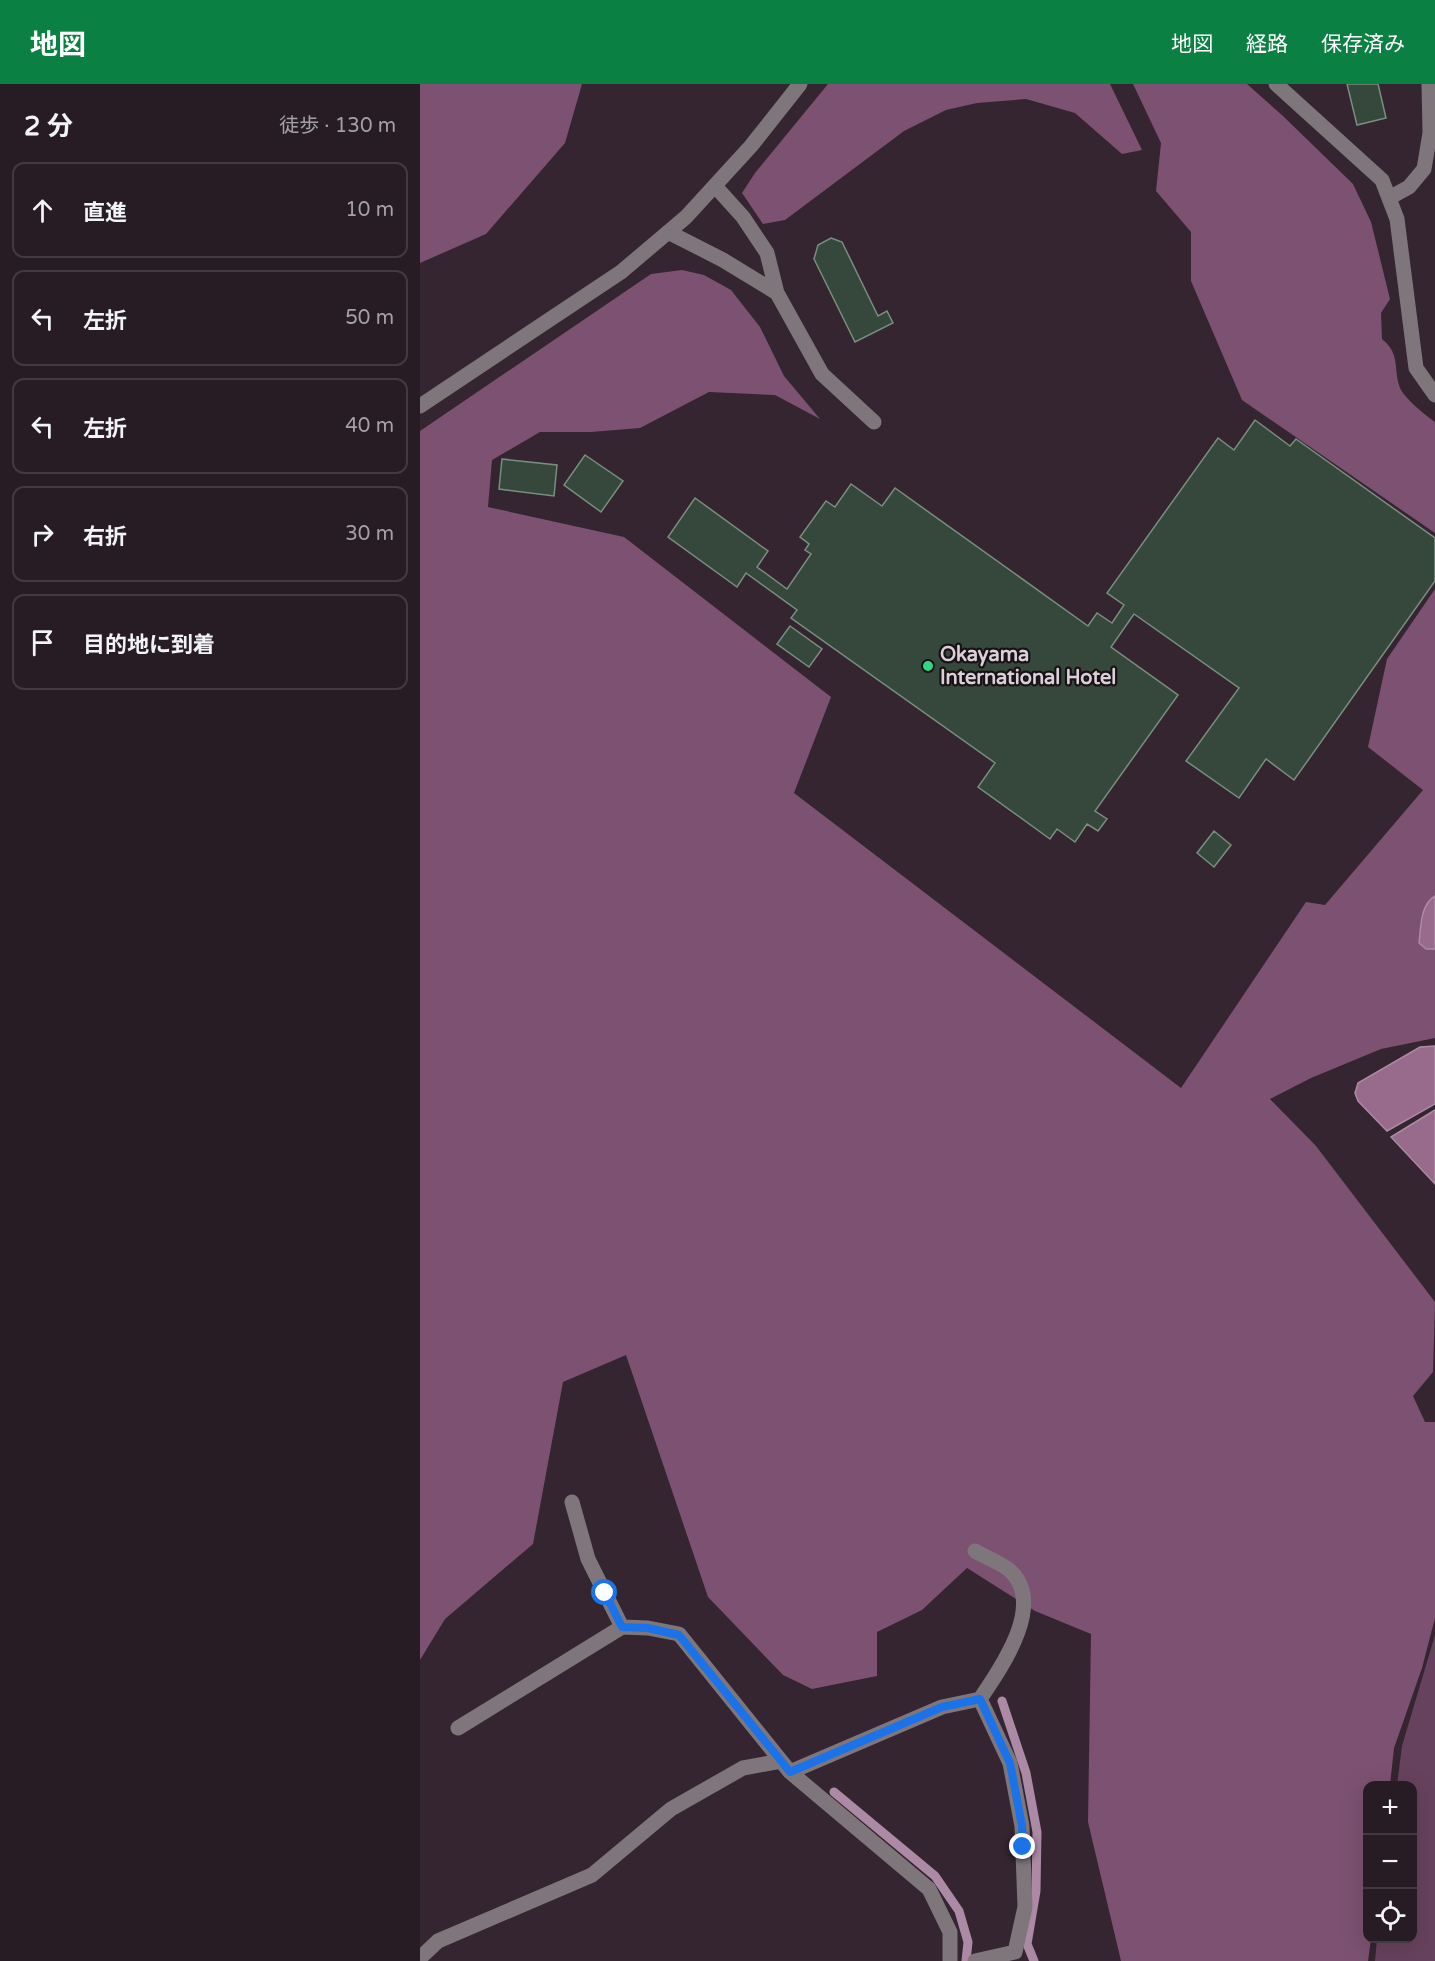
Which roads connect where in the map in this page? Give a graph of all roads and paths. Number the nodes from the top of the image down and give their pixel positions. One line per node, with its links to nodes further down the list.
1 (800, 84): 4 (street)
2 (1275, 84): 5 (street)
3 (1429, 84): 5 (street)
4 (715, 186): 6 (street); 7 (street)
5 (1389, 198): 8 (street)
6 (668, 232): 7 (street); 9 (street)
7 (777, 293): 10 (street)
8 (1435, 395)
9 (420, 406)
10 (874, 422)
11 (572, 1502): 13 (street)
12 (975, 1551): 14 (street)
13 (622, 1627): 15 (street); 16 (street)
14 (980, 1699): 16 (street); 19 (street)
15 (458, 1728)
16 (786, 1766): 17 (street); 18 (street)
17 (420, 1958)
18 (950, 1961)
19 (975, 1961)

